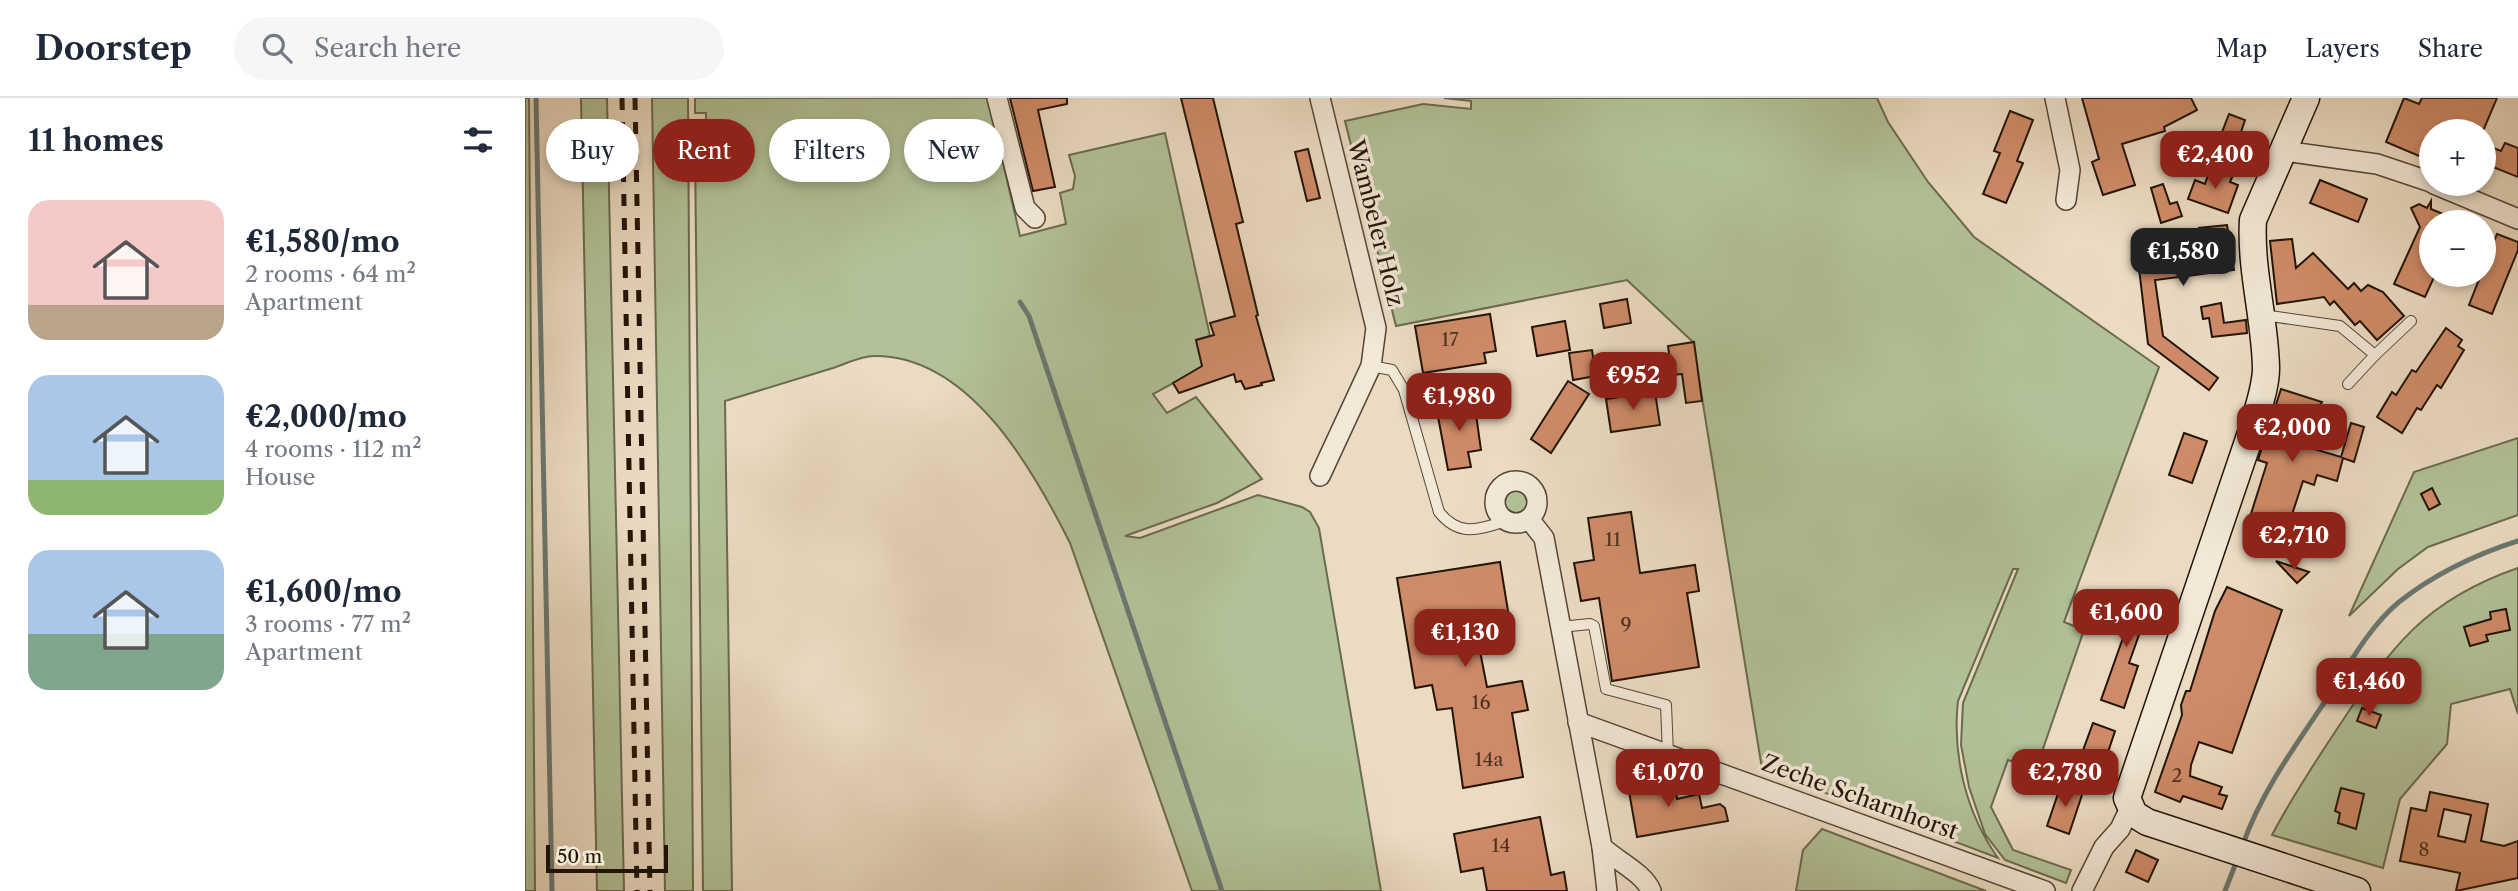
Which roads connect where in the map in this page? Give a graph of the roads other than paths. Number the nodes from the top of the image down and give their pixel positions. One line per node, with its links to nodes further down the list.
1 (997, 98): 9 (street)
2 (1319, 98): 14 (street, Wambeler Holz)
3 (2055, 98): 8 (street)
4 (2306, 98): 5 (street)
5 (2284, 151): 6 (street); 11 (street)
6 (2419, 179)
7 (2463, 196): 10 (street)
8 (2066, 200)
9 (1035, 218)
10 (2518, 219)
11 (2263, 315): 13 (lane); 22 (street)
12 (2411, 321): 13 (lane)
13 (2375, 355): 15 (lane)
14 (1371, 366): 16 (street, Wambeler Holz); 18 (lane)
15 (2348, 384)
16 (1319, 475)
17 (1529, 519): 18 (street); 18 (street); 19 (street)
18 (1505, 521)
19 (1560, 627): 20 (street); 21 (lane)
20 (1578, 722): 21 (street, Zeche Scharnhorst); 23 (street)
21 (1668, 754): 26 (street, Zeche Scharnhorst)
22 (2130, 808): 27 (street); 28 (street)
23 (1602, 847): 24 (street); 25 (street)
24 (1607, 891)
25 (1651, 891)
26 (2045, 891)
27 (2082, 891)
28 (2357, 891)

